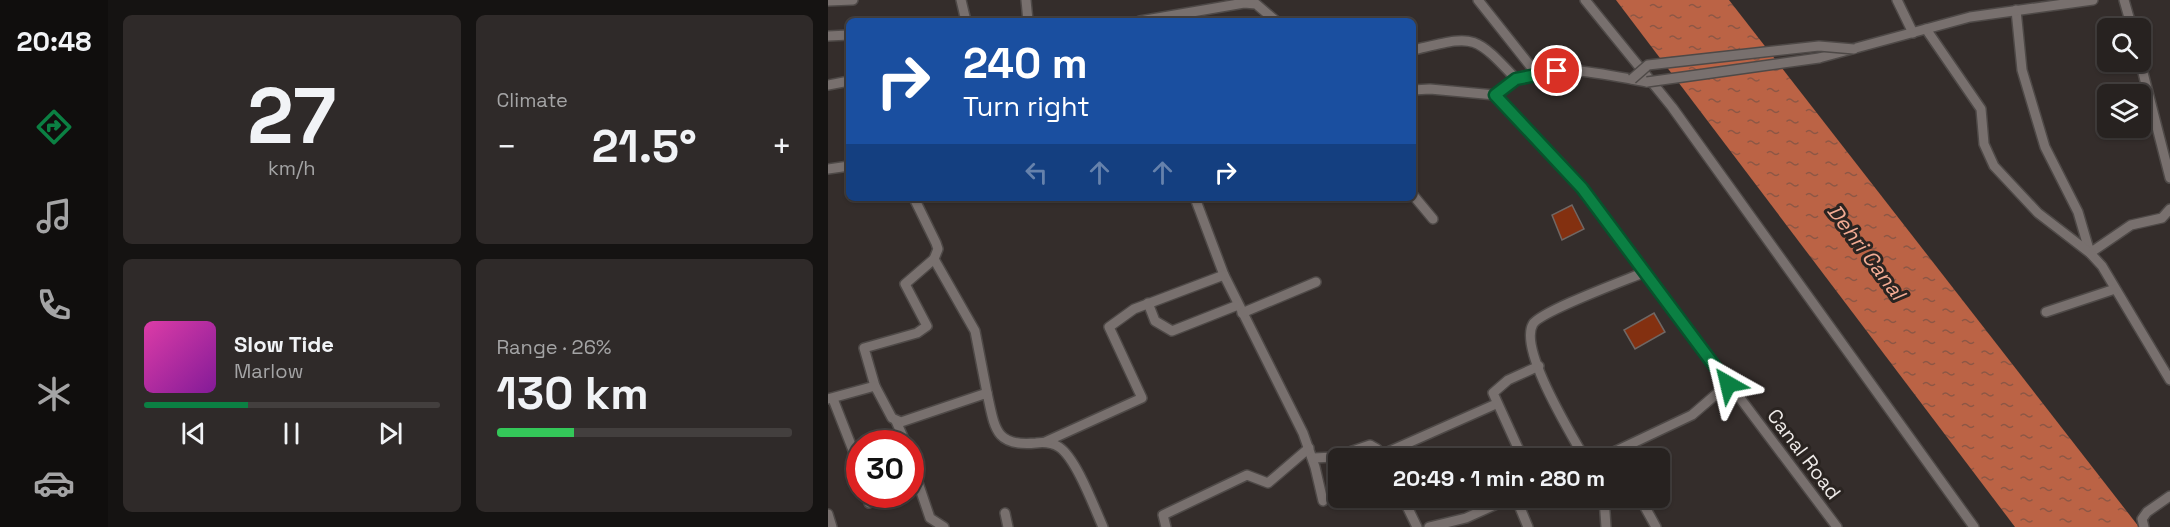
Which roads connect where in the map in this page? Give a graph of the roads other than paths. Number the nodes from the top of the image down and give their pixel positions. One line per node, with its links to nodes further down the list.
1 (853, 0): 9 (street)
2 (961, 0): 11 (street)
3 (1026, 0): 12 (street)
4 (1479, 0): 23 (street)
5 (1585, 0): 89 (street)
6 (1897, 0): 17 (street)
7 (2093, 0): 10 (street)
8 (2124, 0): 15 (street)
9 (828, 1)
10 (2016, 10): 16 (street); 39 (street)
11 (965, 18)
12 (1028, 18)
13 (1157, 18): 14 (street)
14 (1272, 18)
15 (2129, 18)
16 (1926, 29): 17 (street); 39 (street)
17 (1913, 33): 21 (street)
18 (846, 34): 19 (street)
19 (828, 36)
20 (1416, 49): 24 (street)
21 (1854, 49): 25 (street, bridge); 25 (street, bridge)
22 (2143, 72): 30 (street)
23 (1536, 73): 24 (street); 25 (street)
24 (1516, 79): 29 (street)
25 (1632, 79)
26 (846, 82): 27 (street)
27 (828, 85)
28 (1416, 90): 29 (street)
29 (1495, 95): 41 (street, Canal Road)
30 (2168, 158): 33 (street)
31 (846, 166): 32 (street)
32 (828, 169)
33 (2170, 178)
34 (1416, 199): 38 (street)
35 (916, 201): 40 (street)
36 (1196, 201): 42 (street)
37 (2170, 209): 39 (street)
38 (1433, 219)
39 (2090, 253): 44 (street)
40 (934, 259): 51 (street); 52 (street)
41 (1645, 272): 48 (street); 50 (street, Canal Road)
42 (1224, 275): 45 (street); 46 (street)
43 (1316, 282): 46 (street)
44 (2115, 289): 47 (street); 49 (street)
45 (1148, 303): 46 (street); 58 (street)
46 (1240, 309): 59 (street)
47 (2046, 312)
48 (1539, 366): 54 (street); 64 (street)
49 (2170, 380)
50 (1728, 384): 65 (street); 88 (street, Canal Road)
51 (875, 386): 53 (street); 55 (street)
52 (987, 393): 55 (street); 58 (street)
53 (831, 399): 57 (street)
54 (1496, 404): 62 (street); 63 (street)
55 (896, 421): 56 (street)
56 (900, 430)
57 (846, 435)
58 (1045, 442): 81 (street)
59 (1309, 448): 67 (street); 82 (street)
60 (1361, 448): 61 (street)
61 (1375, 448)
62 (1401, 448)
63 (1518, 448)
64 (1576, 448)
65 (1631, 448)
66 (1328, 457): 67 (street)
67 (1313, 458): 70 (street)
68 (2170, 496): 90 (street)
69 (924, 500): 79 (street)
70 (1323, 501)
71 (1408, 508): 83 (street)
72 (1488, 508): 84 (street)
73 (1520, 508): 85 (street)
74 (1605, 508): 86 (street)
75 (1646, 508): 87 (street)
76 (1005, 513): 80 (street)
77 (828, 514): 78 (street)
78 (832, 527)
79 (944, 527)
80 (1008, 527)
81 (1103, 527)
82 (1166, 527)
83 (1418, 527)
84 (1428, 527)
85 (1528, 527)
86 (1606, 527)
87 (1656, 527)
88 (1837, 527)
89 (1974, 527)
90 (2144, 527)

